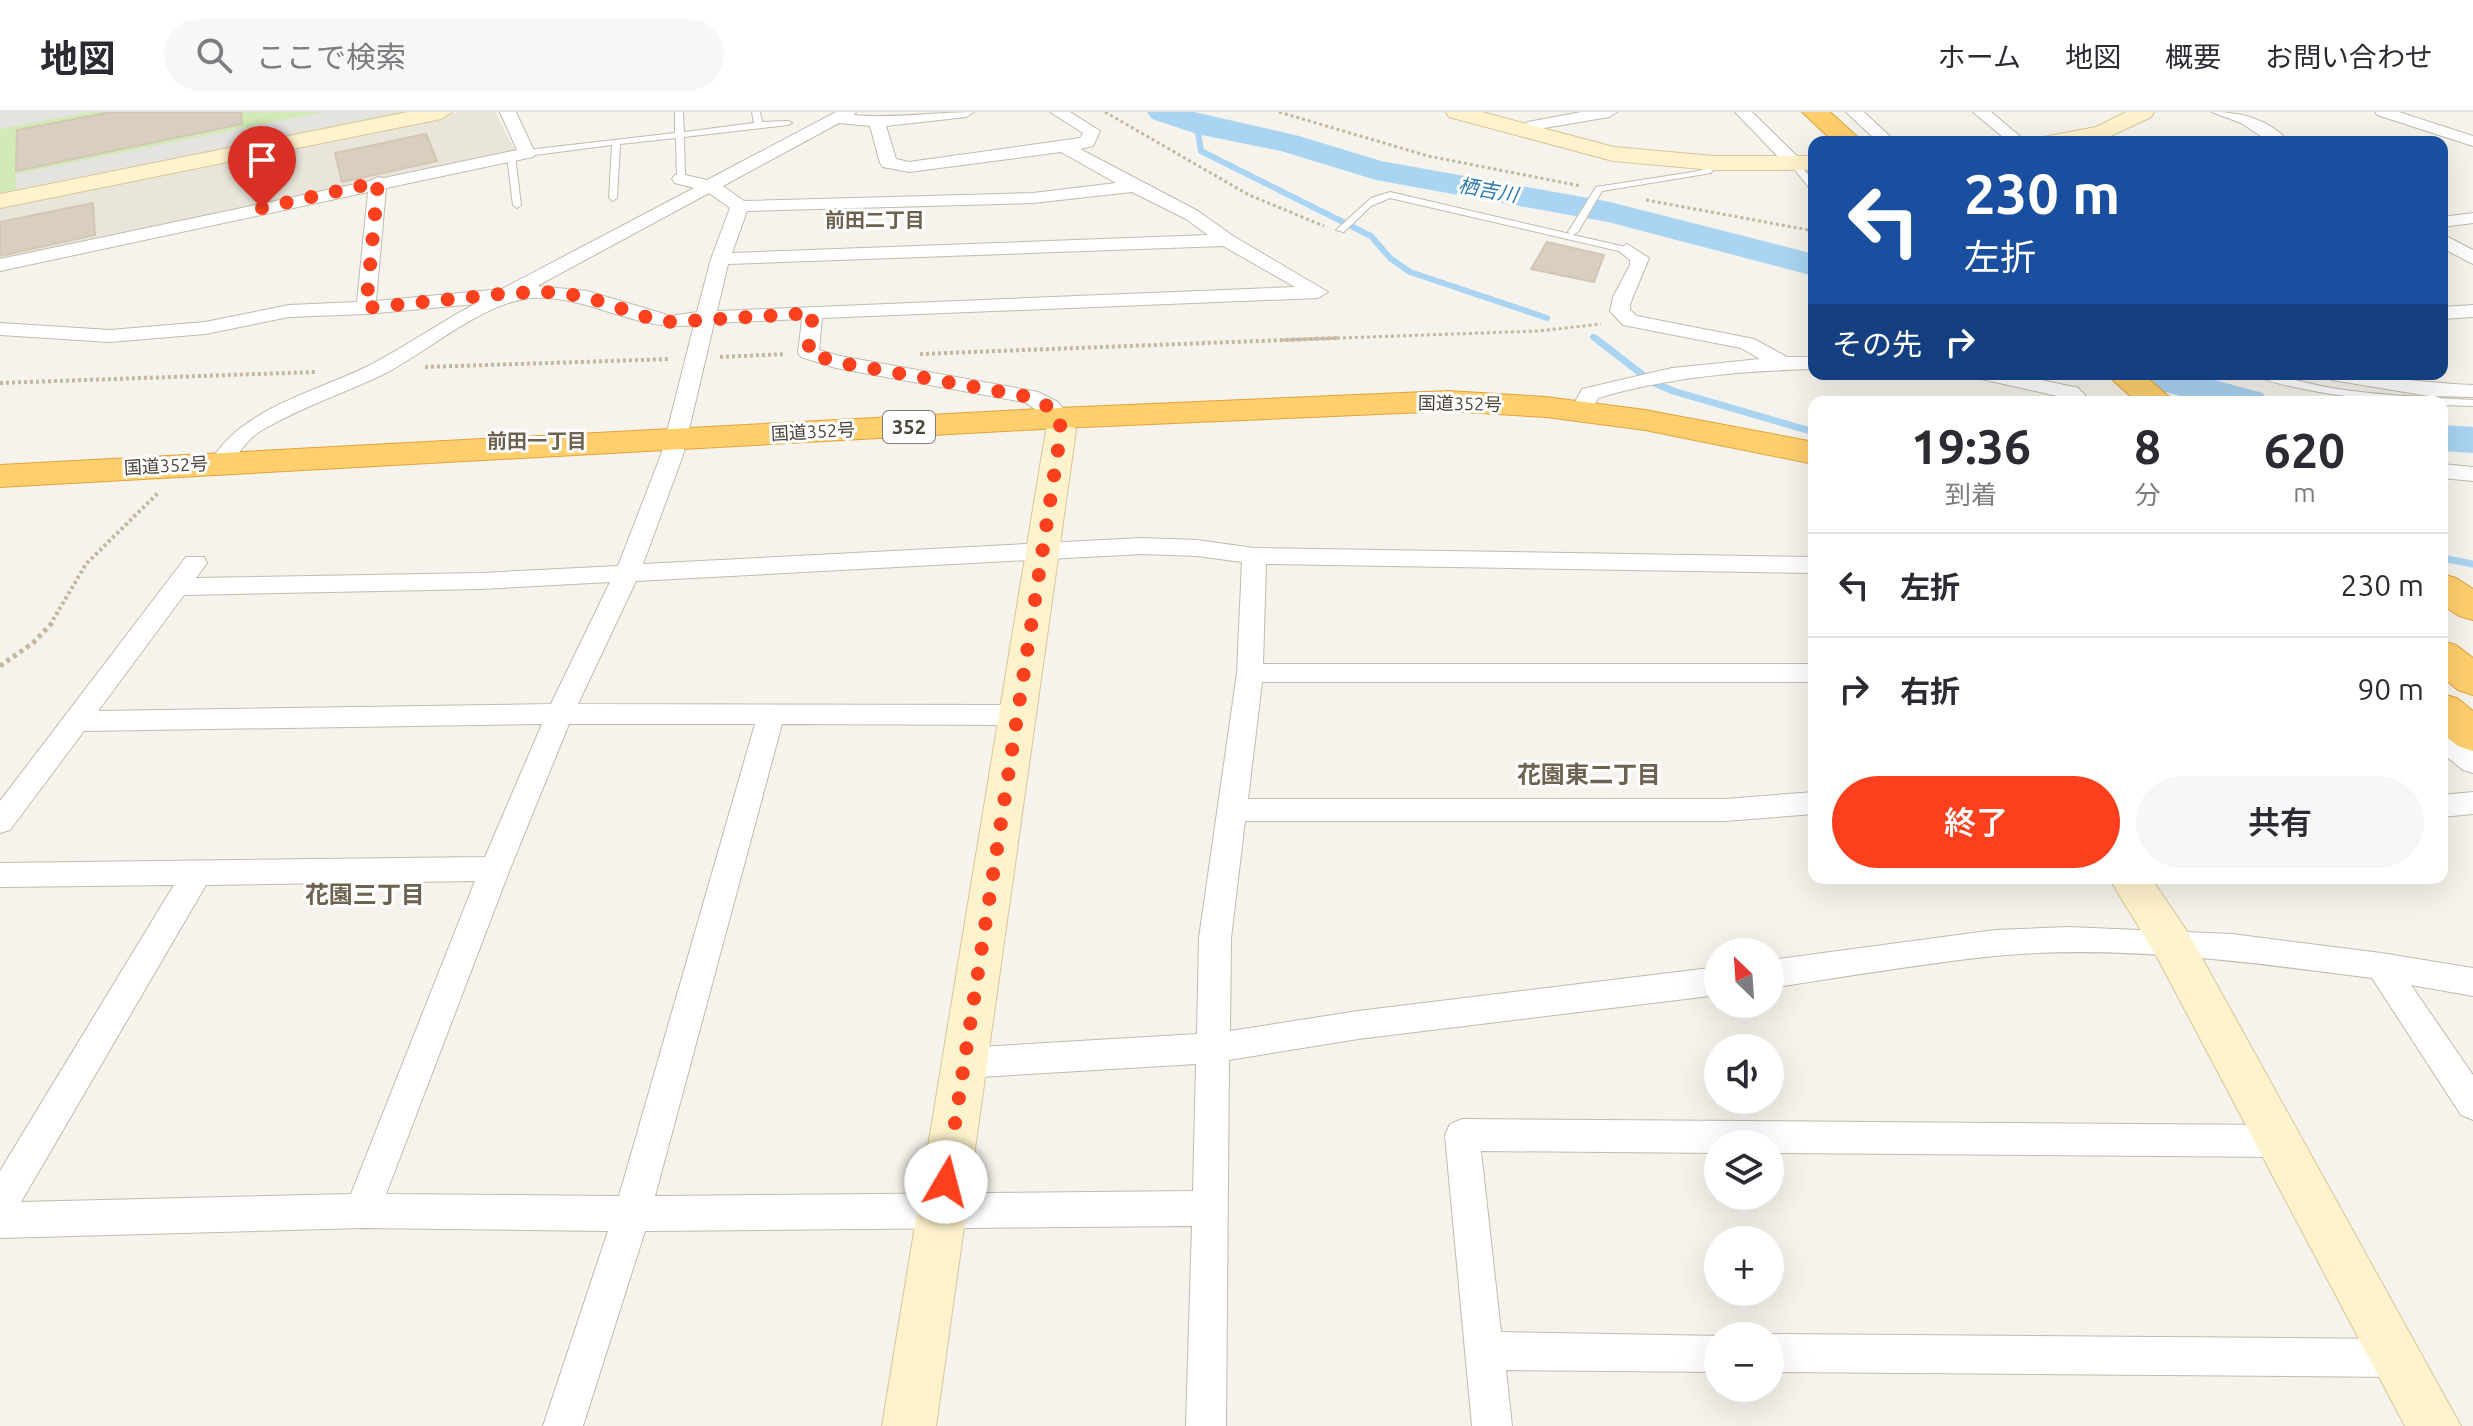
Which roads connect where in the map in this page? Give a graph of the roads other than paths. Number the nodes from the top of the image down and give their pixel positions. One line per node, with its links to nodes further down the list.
1 (441, 112): 41 (street)
2 (508, 112): 33 (street)
3 (679, 112): 23 (lane)
4 (756, 112): 20 (lane)
5 (966, 112): 18 (street)
6 (1058, 112): 32 (street)
7 (1457, 112): 22 (street)
8 (1609, 112): 22 (street)
9 (1743, 112): 35 (street)
10 (1790, 112): 24 (highway)
11 (1815, 112): 25 (highway)
12 (1854, 112): 26 (street)
13 (1981, 112): 27 (street)
14 (2143, 112): 28 (street)
15 (2220, 112): 29 (street)
16 (2383, 112): 30 (street)
17 (843, 115): 18 (street); 21 (street)
18 (877, 122): 32 (street)
19 (788, 123): 20 (lane); 21 (street)
20 (759, 125): 23 (lane)
21 (819, 128): 39 (street)
22 (1523, 130): 34 (street)
23 (680, 135): 31 (lane); 36 (lane)
24 (1816, 136)
25 (1843, 136)
26 (1881, 136)
27 (2011, 136)
28 (2085, 136)
29 (2272, 136)
30 (2473, 141)
31 (616, 143): 33 (lane); 40 (lane)
32 (1064, 147): 38 (street)
33 (519, 154): 37 (street); 42 (lane)
34 (1714, 163): 35 (street); 47 (lane)
35 (1804, 163)
36 (681, 179): 39 (street)
37 (378, 182): 53 (street); 55 (street)
38 (1135, 186): 43 (street); 48 (street)
39 (712, 187): 43 (street); 54 (street)
40 (613, 198)
41 (0, 201)
42 (517, 205)
43 (740, 206): 52 (street)
44 (2473, 218): 45 (street)
45 (2448, 221)
46 (1341, 230): 47 (lane)
47 (1572, 234): 50 (lane)
48 (1226, 240): 52 (street); 57 (street)
49 (2448, 243): 51 (street)
50 (1627, 250): 62 (street)
51 (2473, 258)
52 (720, 259): 59 (street)
53 (0, 265)
54 (510, 293): 55 (street); 59 (street); 79 (street)
55 (366, 308): 60 (street)
56 (2473, 311): 58 (street)
57 (813, 313): 59 (street); 76 (street)
58 (2448, 313)
59 (705, 317): 77 (street)
60 (0, 329)
61 (1808, 363): 62 (street)
62 (1784, 364): 75 (street)
63 (2012, 380): 69 (street)
64 (2098, 380): 70 (highway)
65 (2130, 380): 71 (highway)
66 (2276, 380): 72 (lane)
67 (2368, 380): 68 (street)
68 (2473, 391)
69 (2074, 396)
70 (2118, 396)
71 (2150, 396)
72 (2372, 396)
73 (2448, 402): 74 (lane)
74 (2473, 403)
75 (1581, 411): 76 (highway, 国道352号 / 352); 78 (highway, 国道352号 / 352)
76 (1059, 418): 77 (highway, 国道352号 / 352); 83 (street)
77 (678, 439): 79 (highway, 国道352号 / 352); 87 (street)
78 (1808, 452)
79 (204, 464): 82 (highway, 国道352号 / 352)
80 (2448, 472): 81 (street)
81 (2473, 474)
82 (0, 476)
83 (1042, 551): 84 (street); 87 (street); 101 (street)
84 (1254, 556): 86 (street); 96 (street)
85 (195, 563): 89 (street)
86 (1808, 565)
87 (628, 571): 89 (street); 99 (street)
88 (2448, 586): 90 (highway)
89 (179, 587): 102 (street)
90 (2473, 588)
91 (2448, 589): 92 (highway)
92 (2473, 607)
93 (2448, 628): 94 (highway)
94 (2473, 647)
95 (2448, 660): 98 (highway)
96 (1250, 673): 97 (street); 106 (street)
97 (1808, 673)
98 (2473, 680)
99 (560, 714): 100 (street); 102 (street); 108 (street)
100 (771, 715): 101 (street); 125 (street)
101 (1018, 715): 118 (street)
102 (76, 721): 107 (street)
103 (1808, 803): 106 (street)
104 (2473, 803): 105 (street)
105 (2448, 805)
106 (1234, 810): 117 (street)
107 (0, 822)
108 (495, 869): 109 (street); 123 (street)
109 (198, 871): 110 (street); 121 (street)
110 (0, 875)
111 (2133, 884): 112 (street)
112 (2172, 944): 113 (street); 114 (street); 120 (street)
113 (2381, 966): 115 (street); 119 (street)
114 (1784, 972)
115 (2473, 982)
116 (1704, 983): 117 (street)
117 (1212, 1048): 118 (street); 122 (street)
118 (963, 1063): 124 (street)
119 (2473, 1104)
120 (2280, 1141): 127 (street); 130 (street)
121 (0, 1204)
122 (1209, 1208): 124 (street); 133 (street)
123 (362, 1211): 125 (street); 126 (street)
124 (941, 1212): 125 (street); 132 (street)
125 (632, 1214): 131 (street)
126 (0, 1220)
127 (1482, 1351): 128 (street); 134 (street)
128 (1704, 1353)
129 (1784, 1353): 130 (street)
130 (2398, 1358): 135 (street)
131 (563, 1426)
132 (909, 1426)
133 (1206, 1426)
134 (1492, 1426)
135 (2434, 1426)

